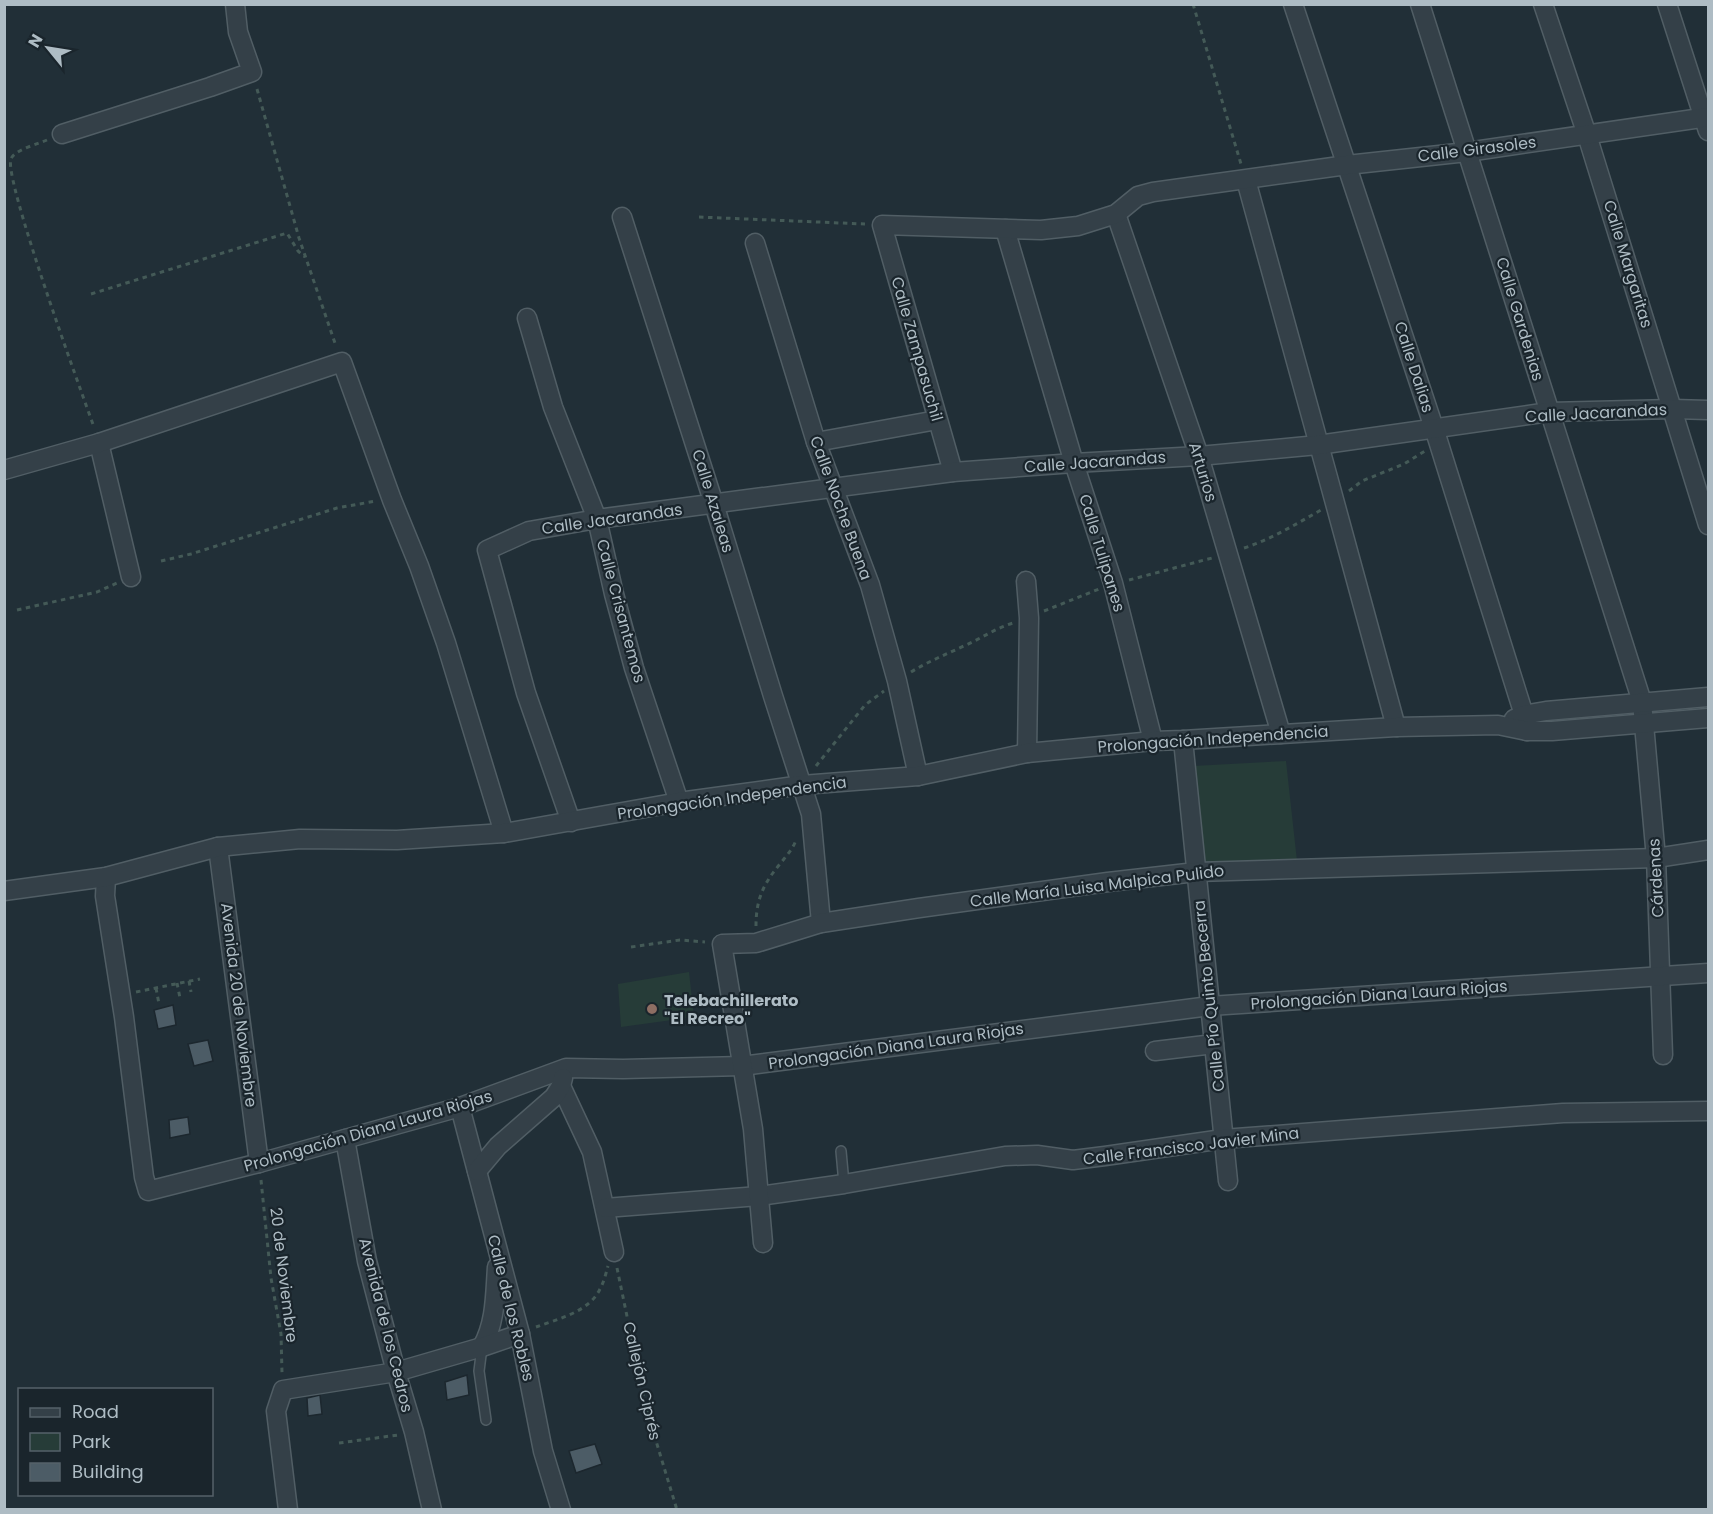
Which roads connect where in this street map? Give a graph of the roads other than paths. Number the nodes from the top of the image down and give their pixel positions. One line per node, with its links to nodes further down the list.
1 (235, 4): 7 (street)
2 (1293, 4): 10 (street, Calle Dalias)
3 (1420, 4): 9 (street, Calle Gardenias)
4 (1543, 4): 8 (street, Calle Margaritas)
5 (1667, 4): 6 (street)
6 (1707, 122): 8 (street, Calle Girasoles)
7 (62, 134)
8 (1587, 135): 9 (street, Calle Girasoles); 17 (street, Calle Margaritas)
9 (1467, 152): 10 (street, Calle Girasoles); 19 (street, Calle Gardenias)
10 (1347, 165): 11 (street, Calle Girasoles); 21 (street, Calle Dalias)
11 (1246, 180): 12 (street, Calle Girasoles); 24 (street)
12 (1116, 214): 14 (street); 25 (street, Arturios)
13 (621, 217): 30 (street, Calle Azaleas)
14 (1005, 229): 20 (street, Calle Zampasuchil); 26 (street, Calle Tulipanes)
15 (756, 243): 22 (street, Calle Noche Buena)
16 (527, 318): 31 (street, Calle Crisantemos)
17 (1673, 408): 18 (street, Calle Jacarandas); 19 (street, Calle Jacarandas); 32 (street, Calle Margaritas)
18 (1708, 410)
19 (1549, 412): 21 (street, Calle Jacarandas); 36 (street, Calle Gardenias)
20 (937, 420): 22 (street); 28 (street, Calle Zampasuchil)
21 (1434, 428): 24 (street, Calle Jacarandas); 38 (street, Calle Dalias)
22 (816, 442): 29 (street, Calle Noche Buena)
23 (99, 443): 27 (street); 33 (street); 49 (street)
24 (1318, 445): 25 (street, Calle Jacarandas); 40 (street)
25 (1199, 456): 26 (street, Calle Jacarandas); 41 (street, Arturios)
26 (1074, 462): 28 (street, Calle Jacarandas); 43 (street, Calle Tulipanes)
27 (4, 470)
28 (953, 472): 29 (street, Calle Jacarandas)
29 (835, 488): 30 (street, Calle Jacarandas); 45 (street, Calle Noche Buena)
30 (714, 504): 31 (street, Calle Jacarandas); 46 (street, Calle Azaleas)
31 (597, 519): 47 (street, Calle Crisantemos); 48 (street, Calle Jacarandas)
32 (1708, 525)
33 (131, 577)
34 (1026, 581): 44 (street)
35 (1708, 697): 36 (street, Prolongación Independencia)
36 (1642, 702): 38 (street, Prolongación Independencia); 39 (street, Cárdenas)
37 (1708, 718): 39 (street, Prolongación Independencia)
38 (1526, 723): 39 (street, Prolongación Independencia); 40 (street, Prolongación Independencia)
39 (1644, 723): 52 (street, Cárdenas)
40 (1396, 727): 41 (street, Prolongación Independencia)
41 (1281, 734): 42 (street, Prolongación Independencia)
42 (1183, 740): 43 (street, Prolongación Independencia); 53 (street, Calle Pío Quinto Becerra)
43 (1153, 741): 44 (street, Prolongación Independencia)
44 (1027, 753): 45 (street, Prolongación Independencia)
45 (918, 776): 46 (street, Prolongación Independencia)
46 (802, 785): 47 (street, Prolongación Independencia); 56 (street, Calle Azaleas)
47 (679, 802): 48 (street, Prolongación Independencia)
48 (571, 822): 49 (street, Prolongación Independencia)
49 (504, 833): 50 (street, Prolongación Independencia)
50 (218, 847): 54 (street, Prolongación Independencia); 71 (street, Avenida 20 de Noviembre)
51 (1708, 850): 52 (street, Calle María Luisa Malpica Pulido)
52 (1656, 858): 53 (street, Calle María Luisa Malpica Pulido); 58 (street, Cárdenas)
53 (1196, 872): 56 (street, Calle María Luisa Malpica Pulido); 59 (street, Calle Pío Quinto Becerra)
54 (106, 877): 55 (street, Prolongación Independencia); 71 (street, Prolongación Diana Laura Riojas)
55 (4, 891)
56 (821, 923): 63 (street, Calle María Luisa Malpica Pulido)
57 (1708, 973): 58 (street, Prolongación Diana Laura Riojas)
58 (1660, 976): 59 (street, Prolongación Diana Laura Riojas); 62 (street, Cárdenas)
59 (1210, 1006): 60 (street, Calle Pío Quinto Becerra); 63 (street, Prolongación Diana Laura Riojas)
60 (1214, 1044): 61 (street); 69 (street, Calle Pío Quinto Becerra)
61 (1155, 1051)
62 (1663, 1055)
63 (742, 1066): 64 (street, Prolongación Diana Laura Riojas); 75 (street)
64 (566, 1068): 65 (street); 66 (street, Prolongación Diana Laura Riojas)
65 (561, 1086): 72 (street); 76 (street)
66 (460, 1107): 68 (street, Prolongación Diana Laura Riojas); 72 (street, Calle de los Robles)
67 (1708, 1111): 69 (street, Calle Francisco Javier Mina)
68 (345, 1138): 71 (street, Prolongación Diana Laura Riojas); 82 (street, Avenida de los Cedros)
69 (1223, 1139): 73 (street, Calle Pío Quinto Becerra); 74 (street, Calle Francisco Javier Mina)
70 (841, 1151): 74 (lane)
71 (259, 1163)
72 (477, 1171): 78 (street, Calle de los Robles)
73 (1228, 1181)
74 (844, 1184): 75 (street, Calle Francisco Javier Mina)
75 (759, 1196): 76 (street, Calle Francisco Javier Mina); 77 (street)
76 (605, 1208): 79 (street)
77 (764, 1243)
78 (498, 1252): 80 (street, Calle de los Robles); 81 (street)
79 (614, 1252)
80 (520, 1334): 81 (street); 86 (street, Calle de los Robles)
81 (482, 1347): 82 (street); 83 (lane)
82 (396, 1372): 84 (street); 85 (street, Avenida de los Cedros)
83 (486, 1420)
84 (288, 1509)
85 (432, 1509)
86 (561, 1509)

